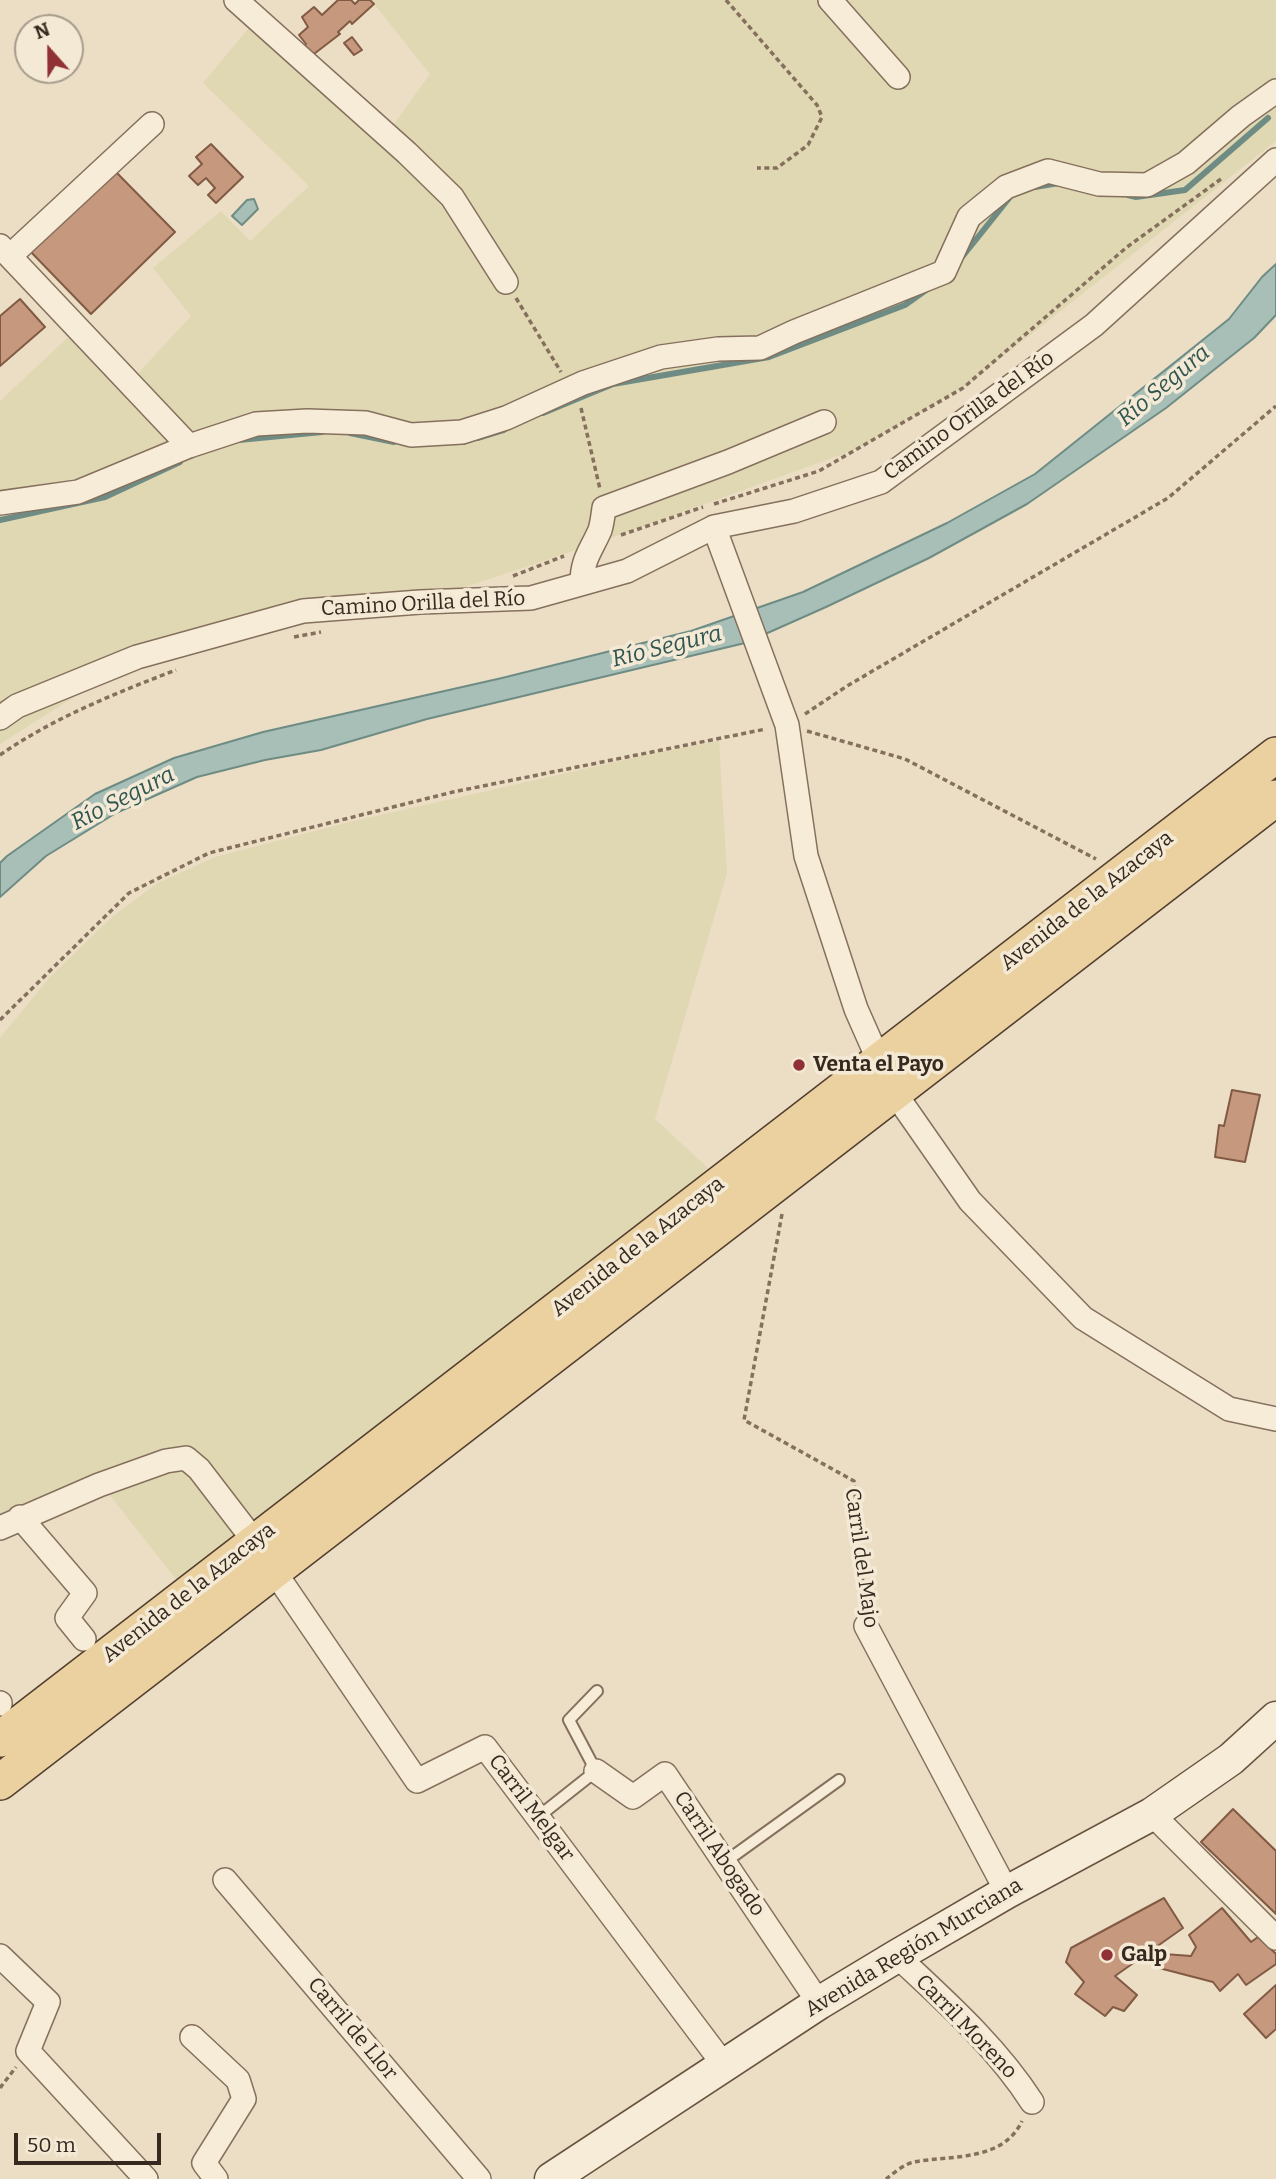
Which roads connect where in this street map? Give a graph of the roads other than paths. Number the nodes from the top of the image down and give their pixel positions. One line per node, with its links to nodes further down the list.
1 (236, 0): 8 (street)
2 (830, 0): 3 (street)
3 (898, 77)
4 (1276, 91): 10 (street)
5 (152, 124): 7 (street)
6 (1276, 160): 12 (street, Camino Orilla del Río)
7 (5, 251): 10 (street)
8 (506, 282)
9 (824, 422): 13 (street)
10 (189, 446): 11 (street)
11 (0, 503)
12 (714, 527): 13 (street, Camino Orilla del Río); 17 (street)
13 (582, 583): 14 (street, Camino Orilla del Río)
14 (0, 718)
15 (1276, 755): 17 (main road, Avenida de la Azacaya)
16 (1276, 798): 18 (main road, Avenida de la Azacaya)
17 (879, 1061): 21 (main road, Avenida de la Azacaya)
18 (894, 1092): 19 (street); 22 (main road, Avenida de la Azacaya)
19 (1276, 1419)
20 (10, 1523): 21 (street); 24 (street)
21 (255, 1542): 27 (main road, Avenida de la Azacaya)
22 (274, 1571): 30 (main road, Avenida de la Azacaya); 32 (street, Carril Melgar)
23 (866, 1626): 35 (street, Carril del Majo)
24 (84, 1639)
25 (597, 1691): 28 (lane)
26 (1276, 1718): 31 (main road, Avenida Región Murciana)
27 (0, 1740)
28 (596, 1771): 32 (lane); 33 (street, Carril Abogado)
29 (839, 1780): 33 (lane)
30 (0, 1782)
31 (1152, 1814): 35 (main road, Avenida Región Murciana); 36 (street)
32 (538, 1817): 41 (street, Carril Melgar)
33 (724, 1862): 39 (street, Carril Abogado)
34 (225, 1880): 45 (street, Carril de Llor)
35 (1007, 1892): 38 (main road, Avenida Región Murciana)
36 (1276, 1938)
37 (0, 1956): 43 (street)
38 (897, 1956): 39 (main road, Avenida Región Murciana); 42 (street, Carril Moreno)
39 (819, 2003): 41 (main road, Avenida Región Murciana)
40 (192, 2037): 44 (street)
41 (724, 2065): 46 (main road, Avenida Región Murciana)
42 (1032, 2102)
43 (146, 2179)
44 (216, 2179)
45 (479, 2179)
46 (551, 2179)

